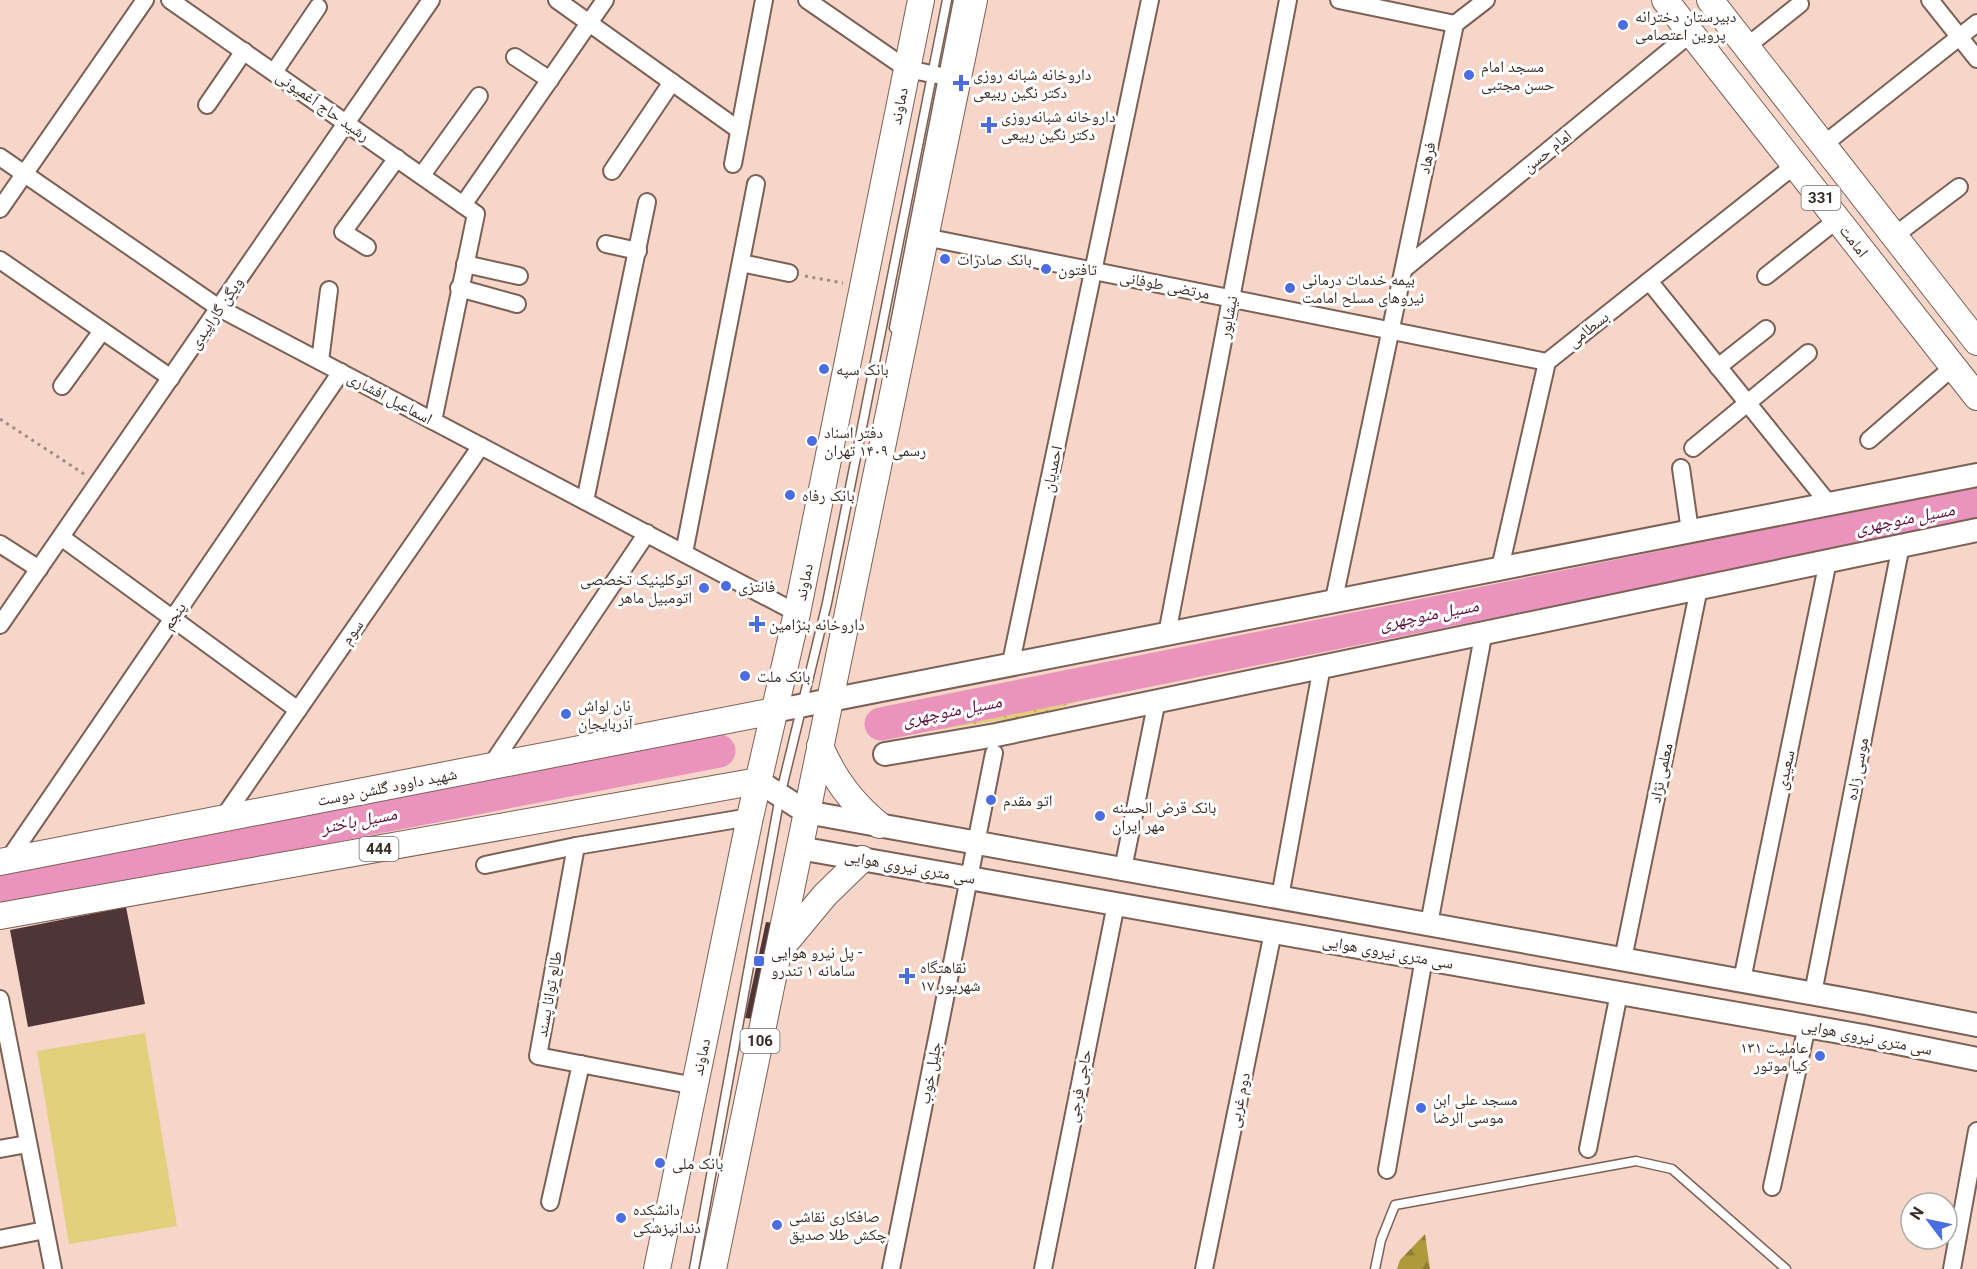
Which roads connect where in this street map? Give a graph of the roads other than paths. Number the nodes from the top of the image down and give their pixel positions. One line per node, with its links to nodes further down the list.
1 (145, 0): 45 (street)
2 (170, 0): 27 (street, رشید حاج آغمیونی)
3 (431, 0): 37 (street, ویگن گاراپیدی)
4 (557, 0): 21 (street)
5 (605, 0): 21 (street)
6 (764, 0): 38 (street)
7 (807, 0): 30 (street)
8 (921, 0): 30 (main road, دماوند)
9 (947, 0): 116 (lane)
10 (958, 0): 75 (lane)
11 (974, 0): 32 (main road, 106)
12 (1150, 0): 62 (street, احمدیان)
13 (1288, 0): 69 (street, نیشابور)
14 (1339, 0): 23 (street)
15 (1485, 0): 23 (street)
16 (1665, 0): 24 (main road, امامت / 331)
17 (1710, 0): 26 (main road, 331)
18 (1930, 0): 25 (street)
19 (1800, 3): 26 (street)
20 (318, 7): 31 (street)
21 (590, 23): 33 (street); 34 (street)
22 (1977, 23): 25 (street)
23 (1455, 24): 61 (street, فرهاد)
24 (1691, 33): 43 (main road, امامت / 331); 61 (street, امام حسن)
25 (1959, 37): 29 (street); 39 (street)
26 (1746, 47): 39 (main road, 331)
27 (244, 51): 31 (street, رشید حاج آغمیونی); 36 (street)
28 (515, 57): 33 (street)
29 (1977, 59)
30 (907, 69): 32 (street); 108 (main road, دماوند)
31 (274, 72): 37 (street, رشید حاج آغمیونی)
32 (957, 79): 54 (main road, 106)
33 (550, 80): 51 (street)
34 (672, 82): 38 (street); 44 (street)
35 (480, 96): 46 (street)
36 (207, 105)
37 (347, 122): 41 (street, رشید حاج آغمیونی); 71 (street, ویگن گاراپیدی)
38 (739, 130): 42 (street)
39 (1823, 145): 53 (main road, 331)
40 (0, 157): 45 (street, اسماعیل افشاری)
41 (397, 158): 46 (street, رشید حاج آغمیونی); 56 (street)
42 (733, 164)
43 (1795, 165): 52 (main road, امامت / 331); 66 (street, بسطامی)
44 (612, 171)
45 (24, 174): 50 (street); 71 (street, اسماعیل افشاری)
46 (422, 176): 51 (street, رشید حاج آغمیونی)
47 (756, 184): 59 (street)
48 (1959, 187): 53 (street)
49 (647, 202): 57 (street)
50 (0, 209)
51 (469, 209): 60 (street)
52 (1838, 219): 65 (street); 81 (main road, امامت / 331)
53 (1894, 236): 76 (main road, 331)
54 (925, 237): 62 (street, مرتضی طوفانی); 116 (main road, 106)
55 (606, 244): 57 (street)
56 (367, 248)
57 (638, 251): 93 (street)
58 (0, 260): 74 (street)
59 (741, 263): 63 (street); 101 (street)
60 (465, 264): 64 (street); 67 (street)
61 (1404, 269): 73 (street, فرهاد)
62 (1093, 271): 69 (street, مرتضی طوفانی); 114 (street, احمدیان)
63 (789, 273)
64 (519, 276)
65 (1766, 276)
66 (1649, 281): 79 (street, بسطامی); 80 (street)
67 (459, 288): 70 (street); 87 (street)
68 (329, 290): 78 (street)
69 (1231, 298): 73 (street, مرتضی طوفانی); 112 (street, نیشابور)
70 (517, 304)
71 (219, 308): 78 (street, اسماعیل افشاری); 83 (street, ویگن گاراپیدی)
72 (1766, 329): 80 (street)
73 (1391, 330): 79 (street, مرتضی طوفانی); 107 (street, فرهاد)
74 (102, 331): 83 (street); 84 (street)
75 (892, 339)
76 (1977, 342)
77 (1808, 353): 86 (street)
78 (320, 361): 82 (street, اسماعیل افشاری)
79 (1547, 362): 103 (street)
80 (1718, 367): 86 (street)
81 (1953, 367): 85 (main road, امامت / 331); 88 (street)
82 (341, 372): 87 (street, اسماعیل افشاری); 109 (street, پنجم)
83 (171, 378): 98 (street, ویگن گاراپیدی)
84 (62, 386)
85 (1977, 397)
86 (1748, 404): 90 (street); 94 (street)
87 (433, 420): 89 (street, اسماعیل افشاری)
88 (1869, 440)
89 (481, 446): 93 (street, اسماعیل افشاری); 117 (street, سوم)
90 (1694, 448)
91 (1681, 468): 96 (street)
92 (1977, 476): 94 (main road)
93 (585, 501): 97 (street, اسماعیل افشاری)
94 (1829, 504): 96 (main road)
95 (1977, 530): 100 (main road)
96 (1690, 531): 103 (main road)
97 (647, 533): 101 (street, اسماعیل افشاری); 122 (street)
98 (61, 537): 104 (street, ویگن گاراپیدی); 109 (street)
99 (0, 544): 104 (street)
100 (1901, 545): 102 (main road); 146 (street, موسی زاده)
101 (684, 553): 108 (street, اسماعیل افشاری)
102 (1828, 561): 106 (main road); 144 (street, سعیدی)
103 (1500, 568): 107 (main road)
104 (39, 569): 110 (street, ویگن گاراپیدی)
105 (846, 572): 116 (lane)
106 (1699, 588): 111 (main road); 143 (street, معلمی نژاد)
107 (1333, 604): 112 (main road)
108 (798, 613): 118 (main road, دماوند)
109 (172, 619): 117 (street); 132 (street, پنجم)
110 (0, 625)
111 (1484, 632): 113 (main road); 139 (street)
112 (1167, 634): 114 (main road)
113 (1322, 666): 115 (main road); 136 (street)
114 (1010, 667): 116 (main road)
115 (1157, 700): 119 (main road); 134 (street)
116 (817, 702): 118 (main road); 120 (main road, 106); 124 (lane); 124 (lane)
117 (298, 710): 126 (street, سوم)
118 (774, 711): 122 (main road, شهید داوود گلشن دوست); 123 (main road, دماوند)
119 (995, 744): 121 (main road); 128 (street, جلیل خوب)
120 (820, 746): 124 (main road, 106); 127 (main road)
121 (885, 754)
122 (490, 767): 126 (main road, شهید داوود گلشن دوست)
123 (758, 781): 124 (main road); 125 (main road, دماوند); 138 (main road, 444)
124 (795, 805): 127 (main road, سی متری نیروی هوایی); 130 (main road, 106); 165 (lane); 166 (lane)
125 (750, 817): 129 (street); 153 (main road, دماوند)
126 (223, 818): 132 (main road, شهید داوود گلشن دوست)
127 (879, 825): 128 (main road, سی متری نیروی هوایی)
128 (976, 843): 134 (main road, سی متری نیروی هوایی); 135 (street, جلیل خوب)
129 (576, 846): 133 (street); 152 (street, طالع توانا پسند)
130 (799, 848): 131 (main road, سی متری نیروی هوایی); 141 (main road, 106)
131 (862, 859): 135 (main road, سی متری نیروی هوایی); 141 (main road)
132 (4, 861)
133 (485, 865)
134 (1123, 869): 136 (main road, سی متری نیروی هوایی)
135 (969, 878): 137 (main road, سی متری نیروی هوایی); 168 (street, جلیل خوب)
136 (1280, 897): 139 (main road, سی متری نیروی هوایی)
137 (1116, 904): 140 (main road, سی متری نیروی هوایی); 169 (street, حاجی فرجی)
138 (0, 916)
139 (1430, 924): 143 (main road, سی متری نیروی هوایی)
140 (1273, 932): 142 (main road, سی متری نیروی هوایی); 170 (street, دوم غربی)
141 (778, 953): 167 (main road, 106)
142 (1424, 958): 145 (main road, سی متری نیروی هوایی); 158 (street)
143 (1623, 959): 144 (main road, سی متری نیروی هوایی)
144 (1742, 980): 146 (main road, سی متری نیروی هوایی)
145 (1619, 993): 150 (main road, سی متری نیروی هوایی); 157 (street)
146 (1813, 993): 149 (main road, سی متری نیروی هوایی)
147 (0, 999): 148 (street)
148 (2, 1025): 155 (street)
149 (1977, 1025)
150 (1807, 1026): 151 (main road, سی متری نیروی هوایی); 159 (street)
151 (1977, 1059)
152 (581, 1064): 153 (street, طالع توانا پسند); 160 (street)
153 (695, 1086): 164 (main road, دماوند)
154 (1977, 1131): 173 (street)
155 (27, 1144): 156 (street); 161 (street)
156 (0, 1149)
157 (1588, 1149)
158 (1387, 1170)
159 (1772, 1187)
160 (550, 1202)
161 (45, 1230): 162 (street); 163 (street)
162 (0, 1239)
163 (53, 1269)
164 (657, 1269)
165 (694, 1269)
166 (703, 1269)
167 (713, 1269)
168 (891, 1269)
169 (1043, 1269)
170 (1204, 1269)
171 (1376, 1269): 172 (lane)
172 (1786, 1269)
173 (1952, 1269)

